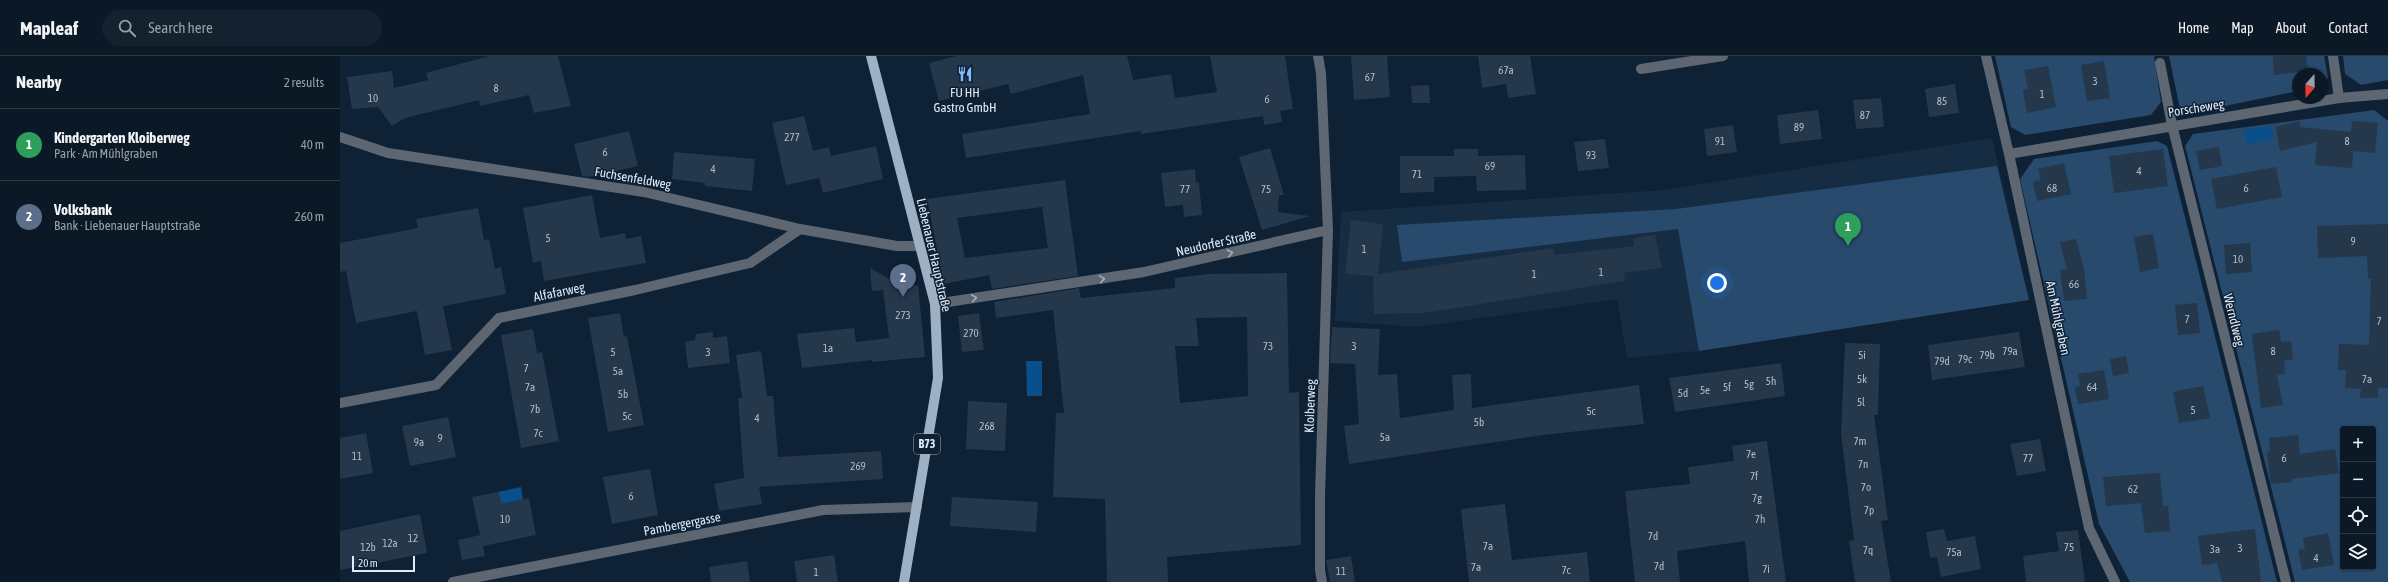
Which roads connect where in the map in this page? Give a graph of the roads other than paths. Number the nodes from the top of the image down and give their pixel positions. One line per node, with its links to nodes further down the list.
1 (871, 56): 15 (main road, Liebenauer Hauptstraße / B73)
2 (1318, 56): 14 (street)
3 (1723, 56): 7 (street)
4 (1986, 56): 12 (street, Am Mühlgraben)
5 (2333, 56): 9 (street)
6 (2160, 63): 10 (street, Werndlweg)
7 (1640, 69)
8 (2388, 94): 9 (street, Porscheweg)
9 (2339, 98): 10 (street, Porscheweg)
10 (2172, 126): 12 (street, Porscheweg); 23 (street, Werndlweg)
11 (340, 137): 13 (street, Fuchsenfeldweg)
12 (2009, 154): 22 (street, Am Mühlgraben)
13 (800, 229): 15 (street, Fuchsenfeldweg); 17 (street, Alfafarweg)
14 (1328, 230): 16 (street, Neudorfer Straße, one-way to 14); 21 (street, Kloiberweg)
15 (920, 246): 16 (main road, Liebenauer Hauptstraße / B73)
16 (935, 304): 18 (main road, Liebenauer Hauptstraße / B73)
17 (340, 403)
18 (917, 507): 19 (street, Pambergergasse); 20 (main road, Liebenauer Hauptstraße / B73)
19 (454, 582)
20 (904, 582)
21 (1322, 582)
22 (2115, 582)
23 (2286, 582)

